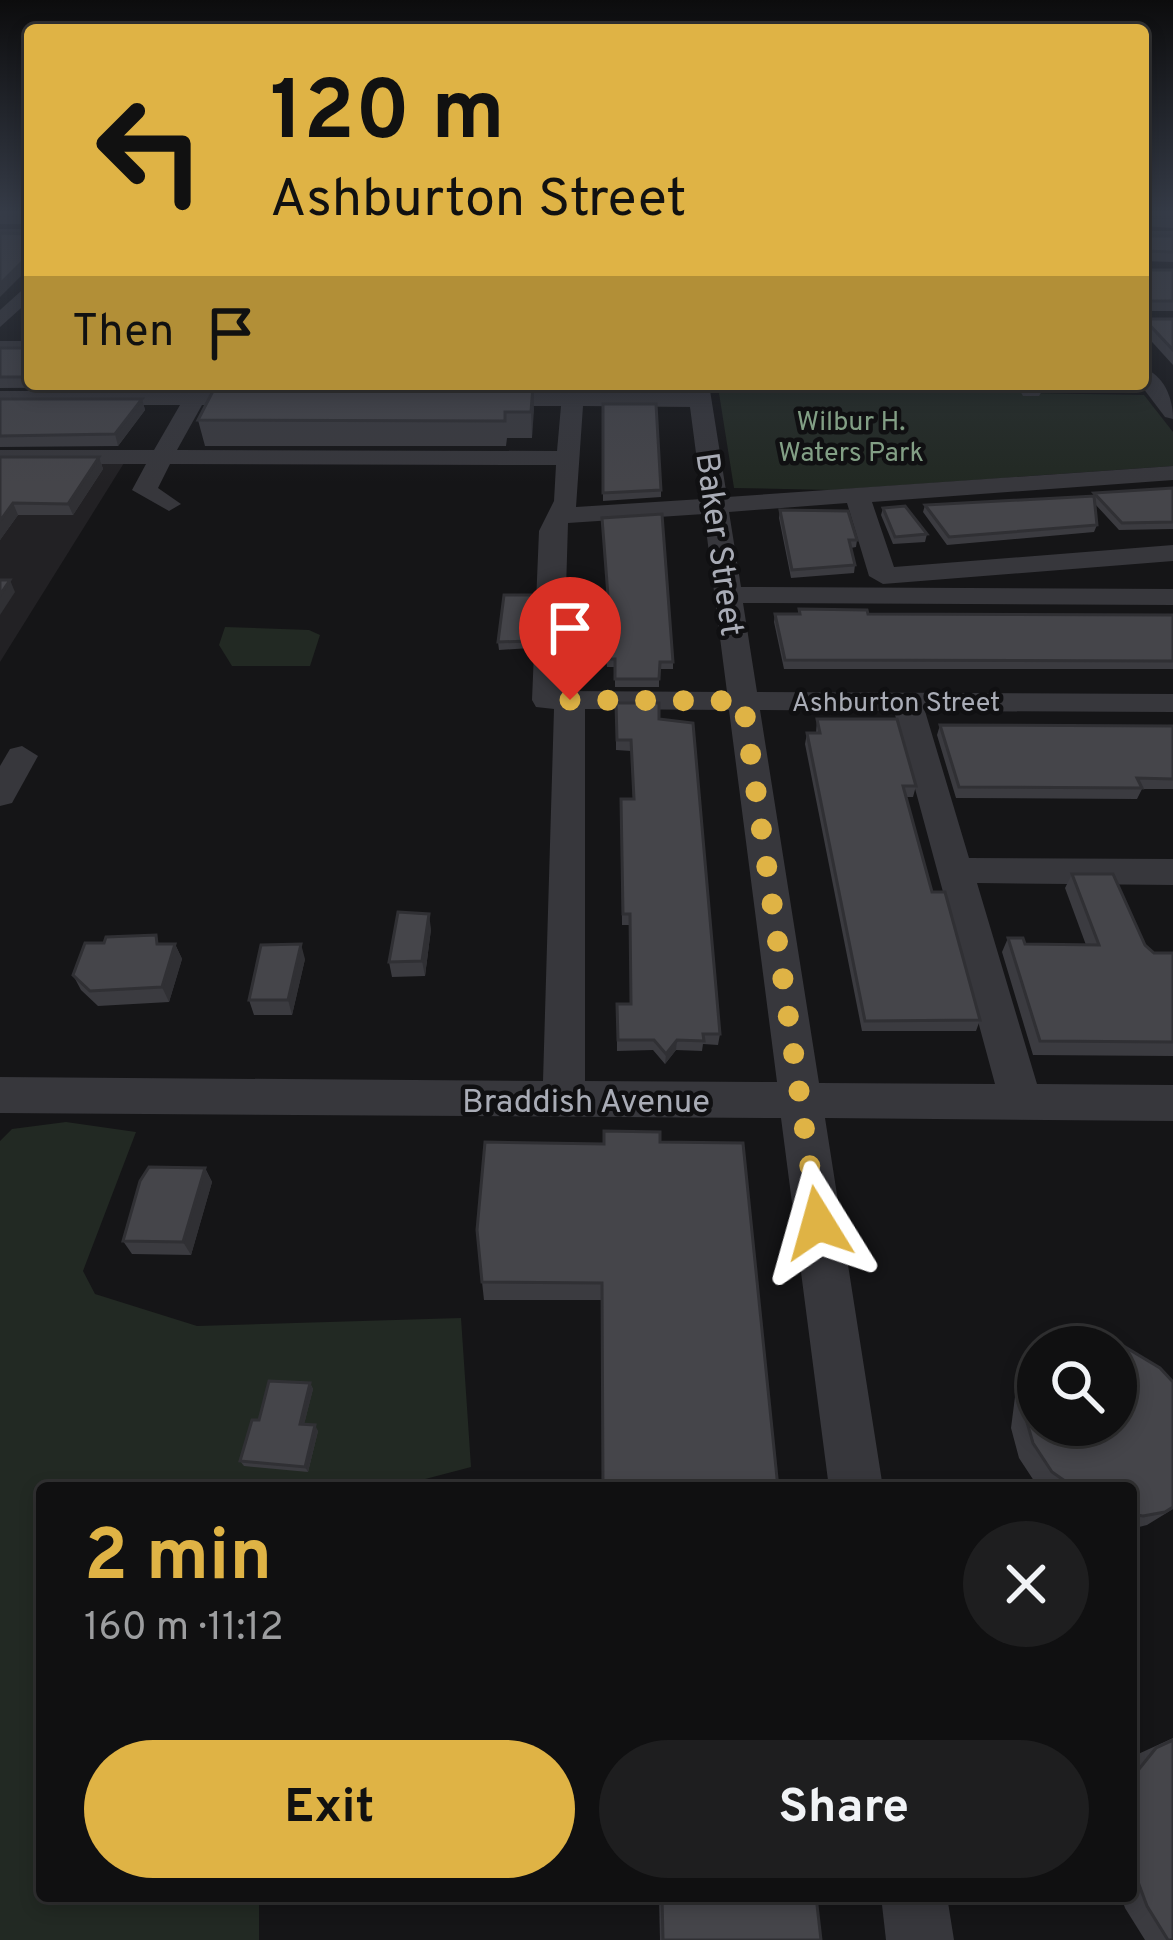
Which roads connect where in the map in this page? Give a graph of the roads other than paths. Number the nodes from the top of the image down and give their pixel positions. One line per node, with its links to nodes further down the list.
1 (70, 391): 2 (street); 5 (street)
2 (198, 391): 6 (street); 8 (street)
3 (573, 392): 4 (street); 7 (street); 10 (street)
4 (699, 392): 13 (street, Baker Street)
5 (0, 398)
6 (278, 398)
7 (467, 399)
8 (163, 456): 9 (street); 10 (street); 14 (street)
9 (0, 457)
10 (569, 458): 15 (street)
11 (1173, 473): 12 (street)
12 (857, 494): 13 (street); 16 (street)
13 (715, 504): 15 (street); 17 (street, Baker Street)
14 (169, 505)
15 (562, 516): 19 (street)
16 (1173, 553)
17 (728, 595): 18 (street); 20 (street, Baker Street)
18 (1173, 597)
19 (559, 700): 20 (street, Ashburton Street); 28 (street)
20 (743, 701): 21 (street, Ashburton Street); 29 (street, Baker Street)
21 (907, 702): 22 (street, Ashburton Street); 25 (street)
22 (1173, 703)
23 (22, 756): 24 (street)
24 (0, 795)
25 (955, 870): 26 (street); 30 (street)
26 (1173, 872)
27 (0, 1095): 28 (street, Braddish Avenue)
28 (564, 1100): 29 (street, Braddish Avenue)
29 (800, 1101): 30 (street, Braddish Avenue); 32 (street, Baker Street)
30 (1021, 1102): 31 (street, Braddish Avenue)
31 (1173, 1103)
32 (855, 1482)
33 (915, 1902): 34 (street)
34 (920, 1940)

